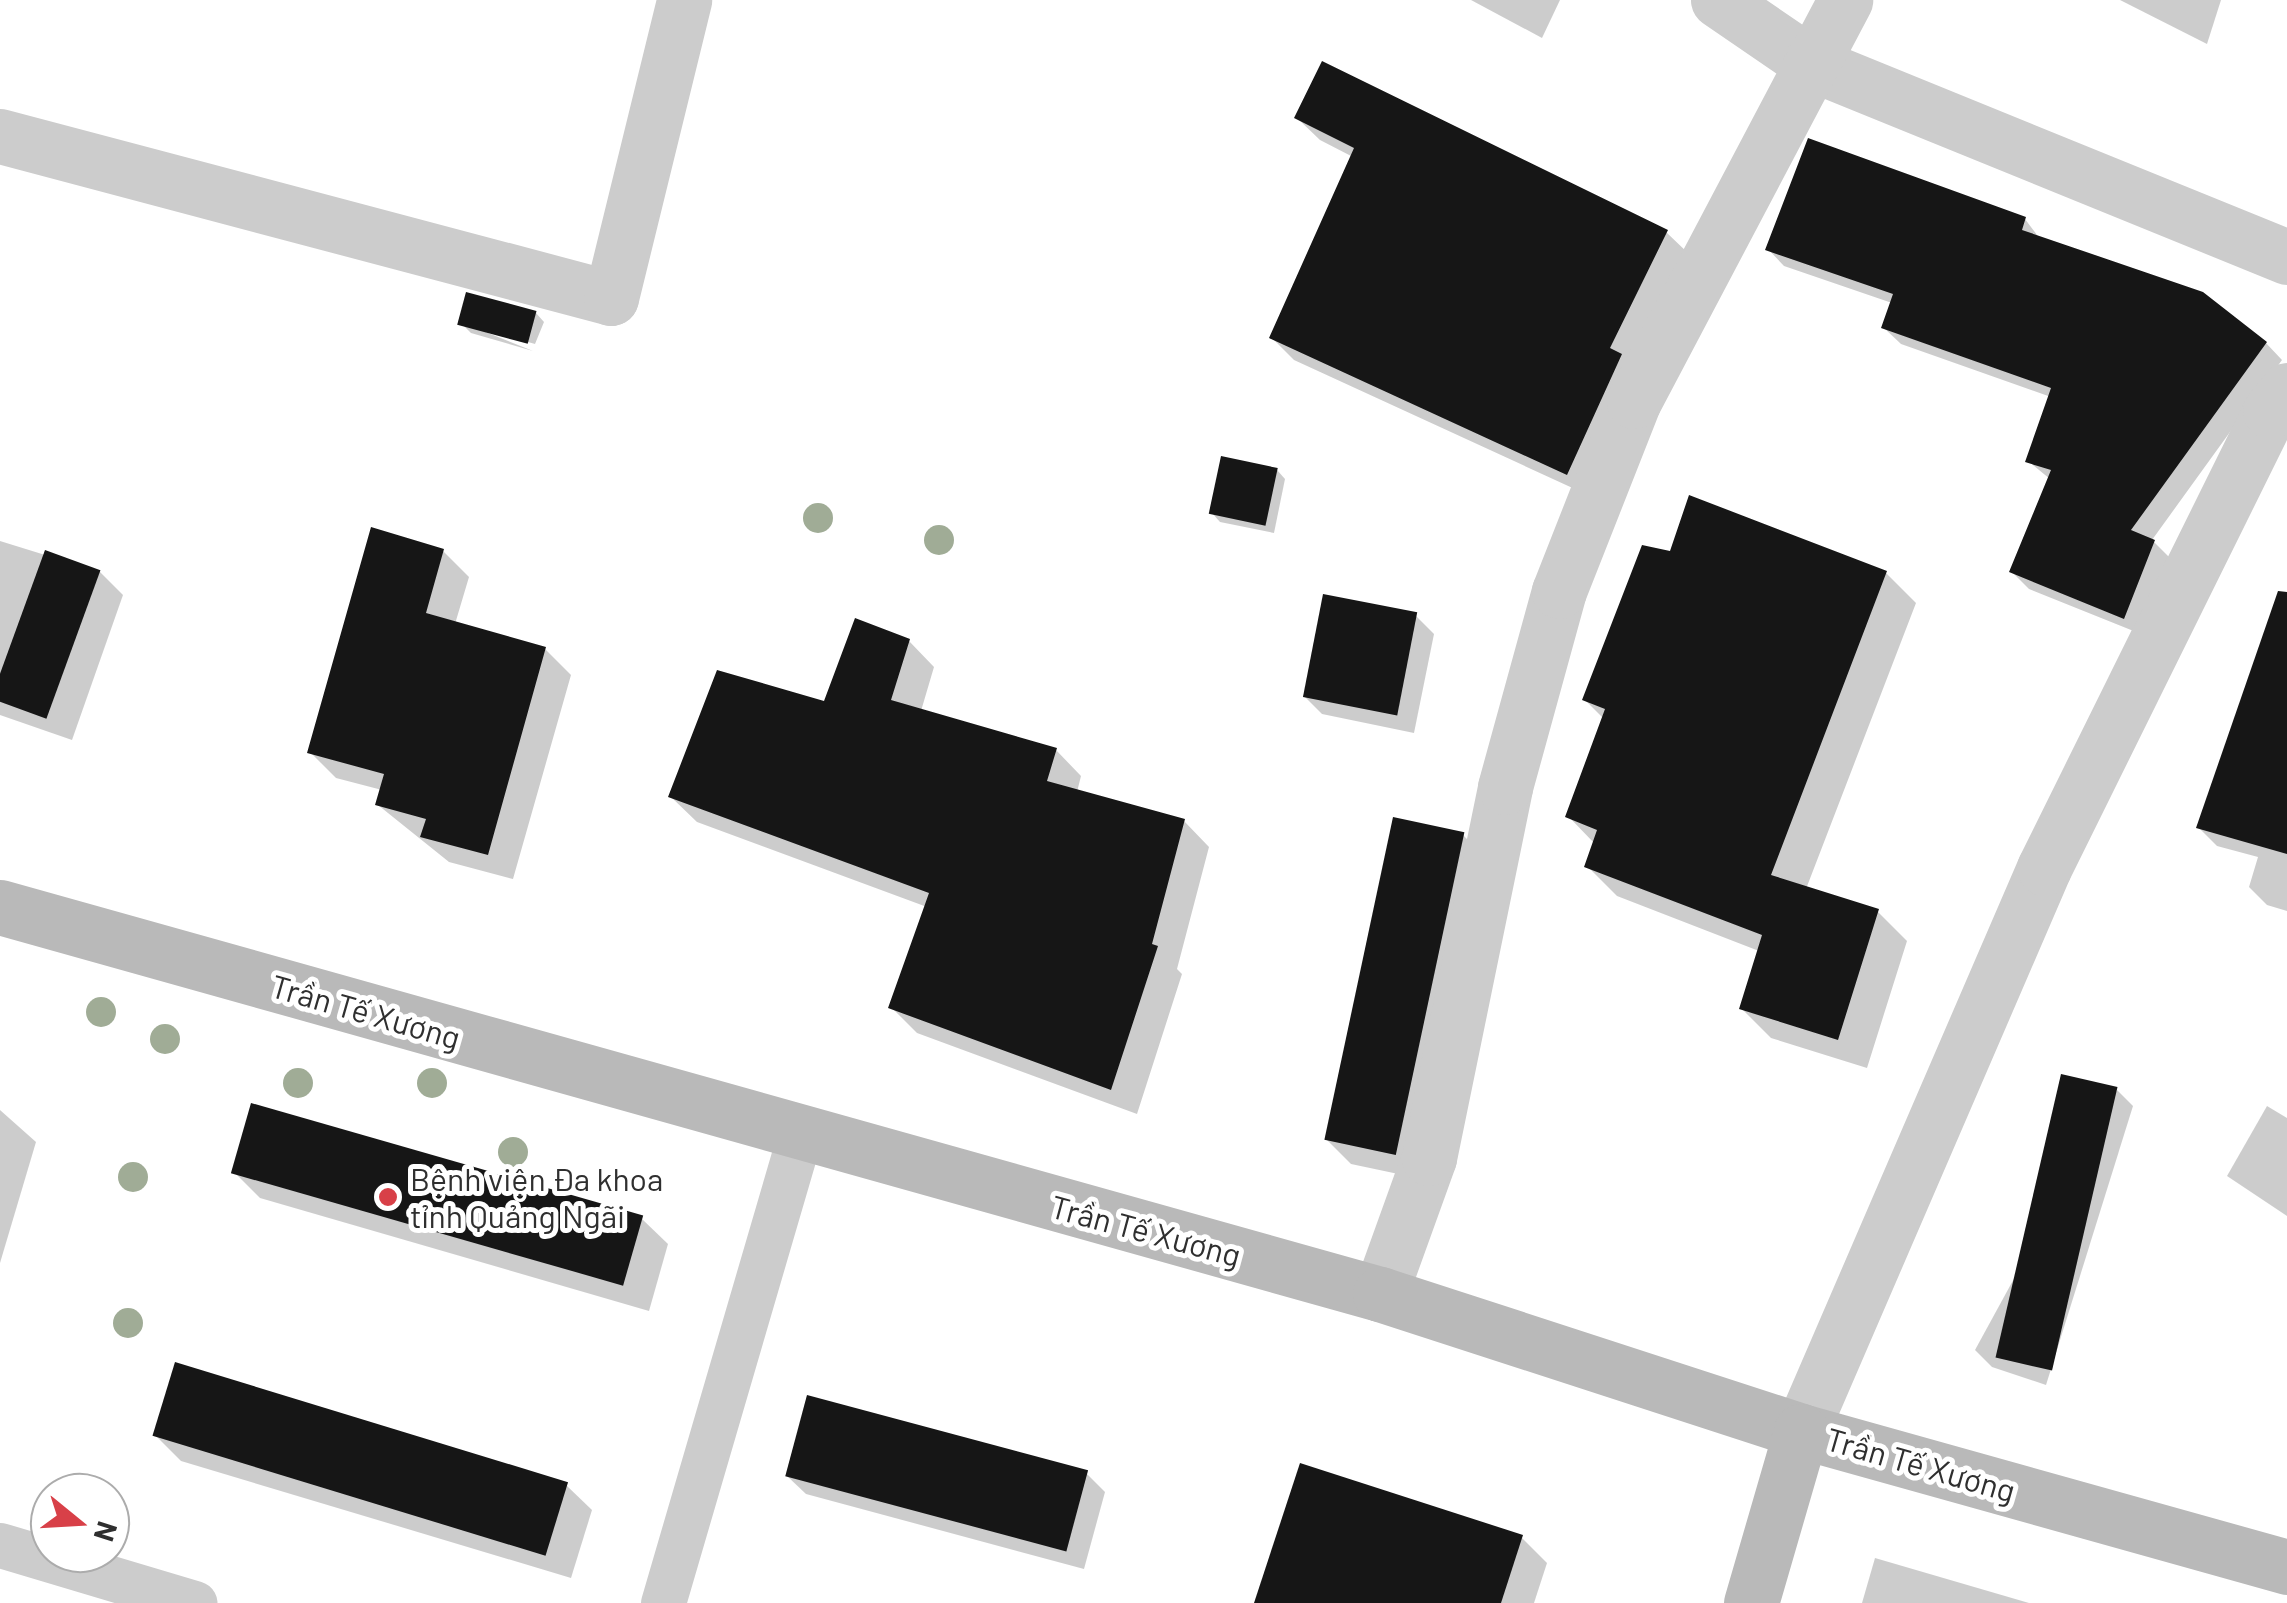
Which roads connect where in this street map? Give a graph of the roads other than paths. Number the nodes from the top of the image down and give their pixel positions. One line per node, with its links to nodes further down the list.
1 (684, 0): 5 (street)
2 (1718, 0): 4 (street)
3 (1844, 0): 4 (street)
4 (1810, 63): 6 (street); 10 (street)
5 (0, 136)
6 (2287, 257)
7 (2287, 390): 11 (street)
8 (0, 907): 9 (street, Trần Tế Xương)
9 (800, 1135): 10 (street, Trần Tế Xương); 15 (lane)
10 (1380, 1294): 11 (street, Trần Tế Xương)
11 (1801, 1430): 13 (street, Trần Tế Xương); 16 (street)
12 (0, 1545): 14 (lane)
13 (2287, 1566)
14 (195, 1603)
15 (663, 1603)
16 (1752, 1603)

